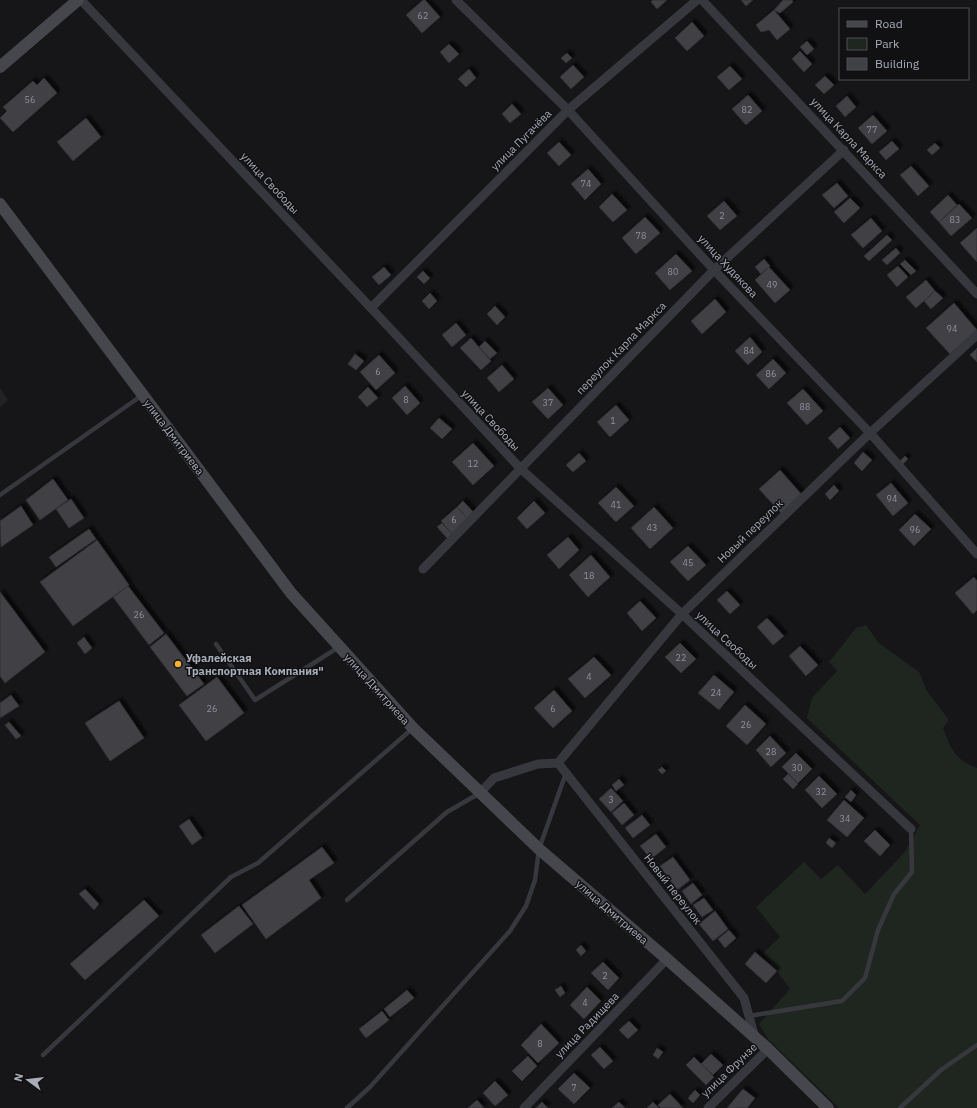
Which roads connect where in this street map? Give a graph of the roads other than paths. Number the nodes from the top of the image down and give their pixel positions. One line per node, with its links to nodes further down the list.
1 (78, 0): 6 (street)
2 (81, 0): 12 (street, улица Свободы)
3 (456, 0): 7 (street, улица Худякова)
4 (697, 0): 7 (street, улица Пугачёва)
5 (702, 0): 8 (street, улица Карла Маркса)
6 (0, 67)
7 (568, 110): 10 (street, улица Худякова); 12 (street, улица Пугачёва)
8 (844, 150): 10 (street, переулок Карла Маркса); 11 (street, улица Карла Маркса)
9 (0, 204): 14 (street, улица Дмитриева)
10 (714, 270): 15 (street, улица Худякова); 16 (street, переулок Карла Маркса)
11 (977, 294)
12 (371, 308): 16 (street, улица Свободы)
13 (977, 335): 15 (street, Новый переулок)
14 (143, 395): 17 (lane); 22 (street, улица Дмитриева)
15 (870, 433): 18 (street, улица Худякова); 20 (street, Новый переулок)
16 (521, 469): 19 (street, переулок Карла Маркса); 20 (street, улица Свободы)
17 (0, 495)
18 (977, 554)
19 (423, 569)
20 (682, 614): 24 (street, Новый переулок); 27 (street, улица Свободы)
21 (216, 644): 22 (lane)
22 (339, 646): 23 (street, улица Дмитриева)
23 (412, 728): 26 (street, улица Дмитриева); 35 (lane)
24 (558, 763): 25 (street, Новый переулок); 26 (street)
25 (566, 773): 28 (lane); 31 (street, Новый переулок)
26 (480, 793): 28 (street, улица Дмитриева); 29 (lane)
27 (911, 829): 31 (lane)
28 (539, 849): 30 (street, улица Дмитриева); 36 (lane)
29 (347, 900)
30 (667, 959): 32 (street, улица Дмитриева); 37 (street, улица Радищева)
31 (749, 1016): 32 (street, Новый переулок)
32 (755, 1038): 34 (street, улица Дмитриева)
33 (977, 1045): 40 (lane)
34 (768, 1049): 38 (street, улица Фрунзе); 39 (street, улица Дмитриева)
35 (43, 1055)
36 (348, 1108)
37 (524, 1108)
38 (708, 1108)
39 (828, 1108)
40 (900, 1108)

